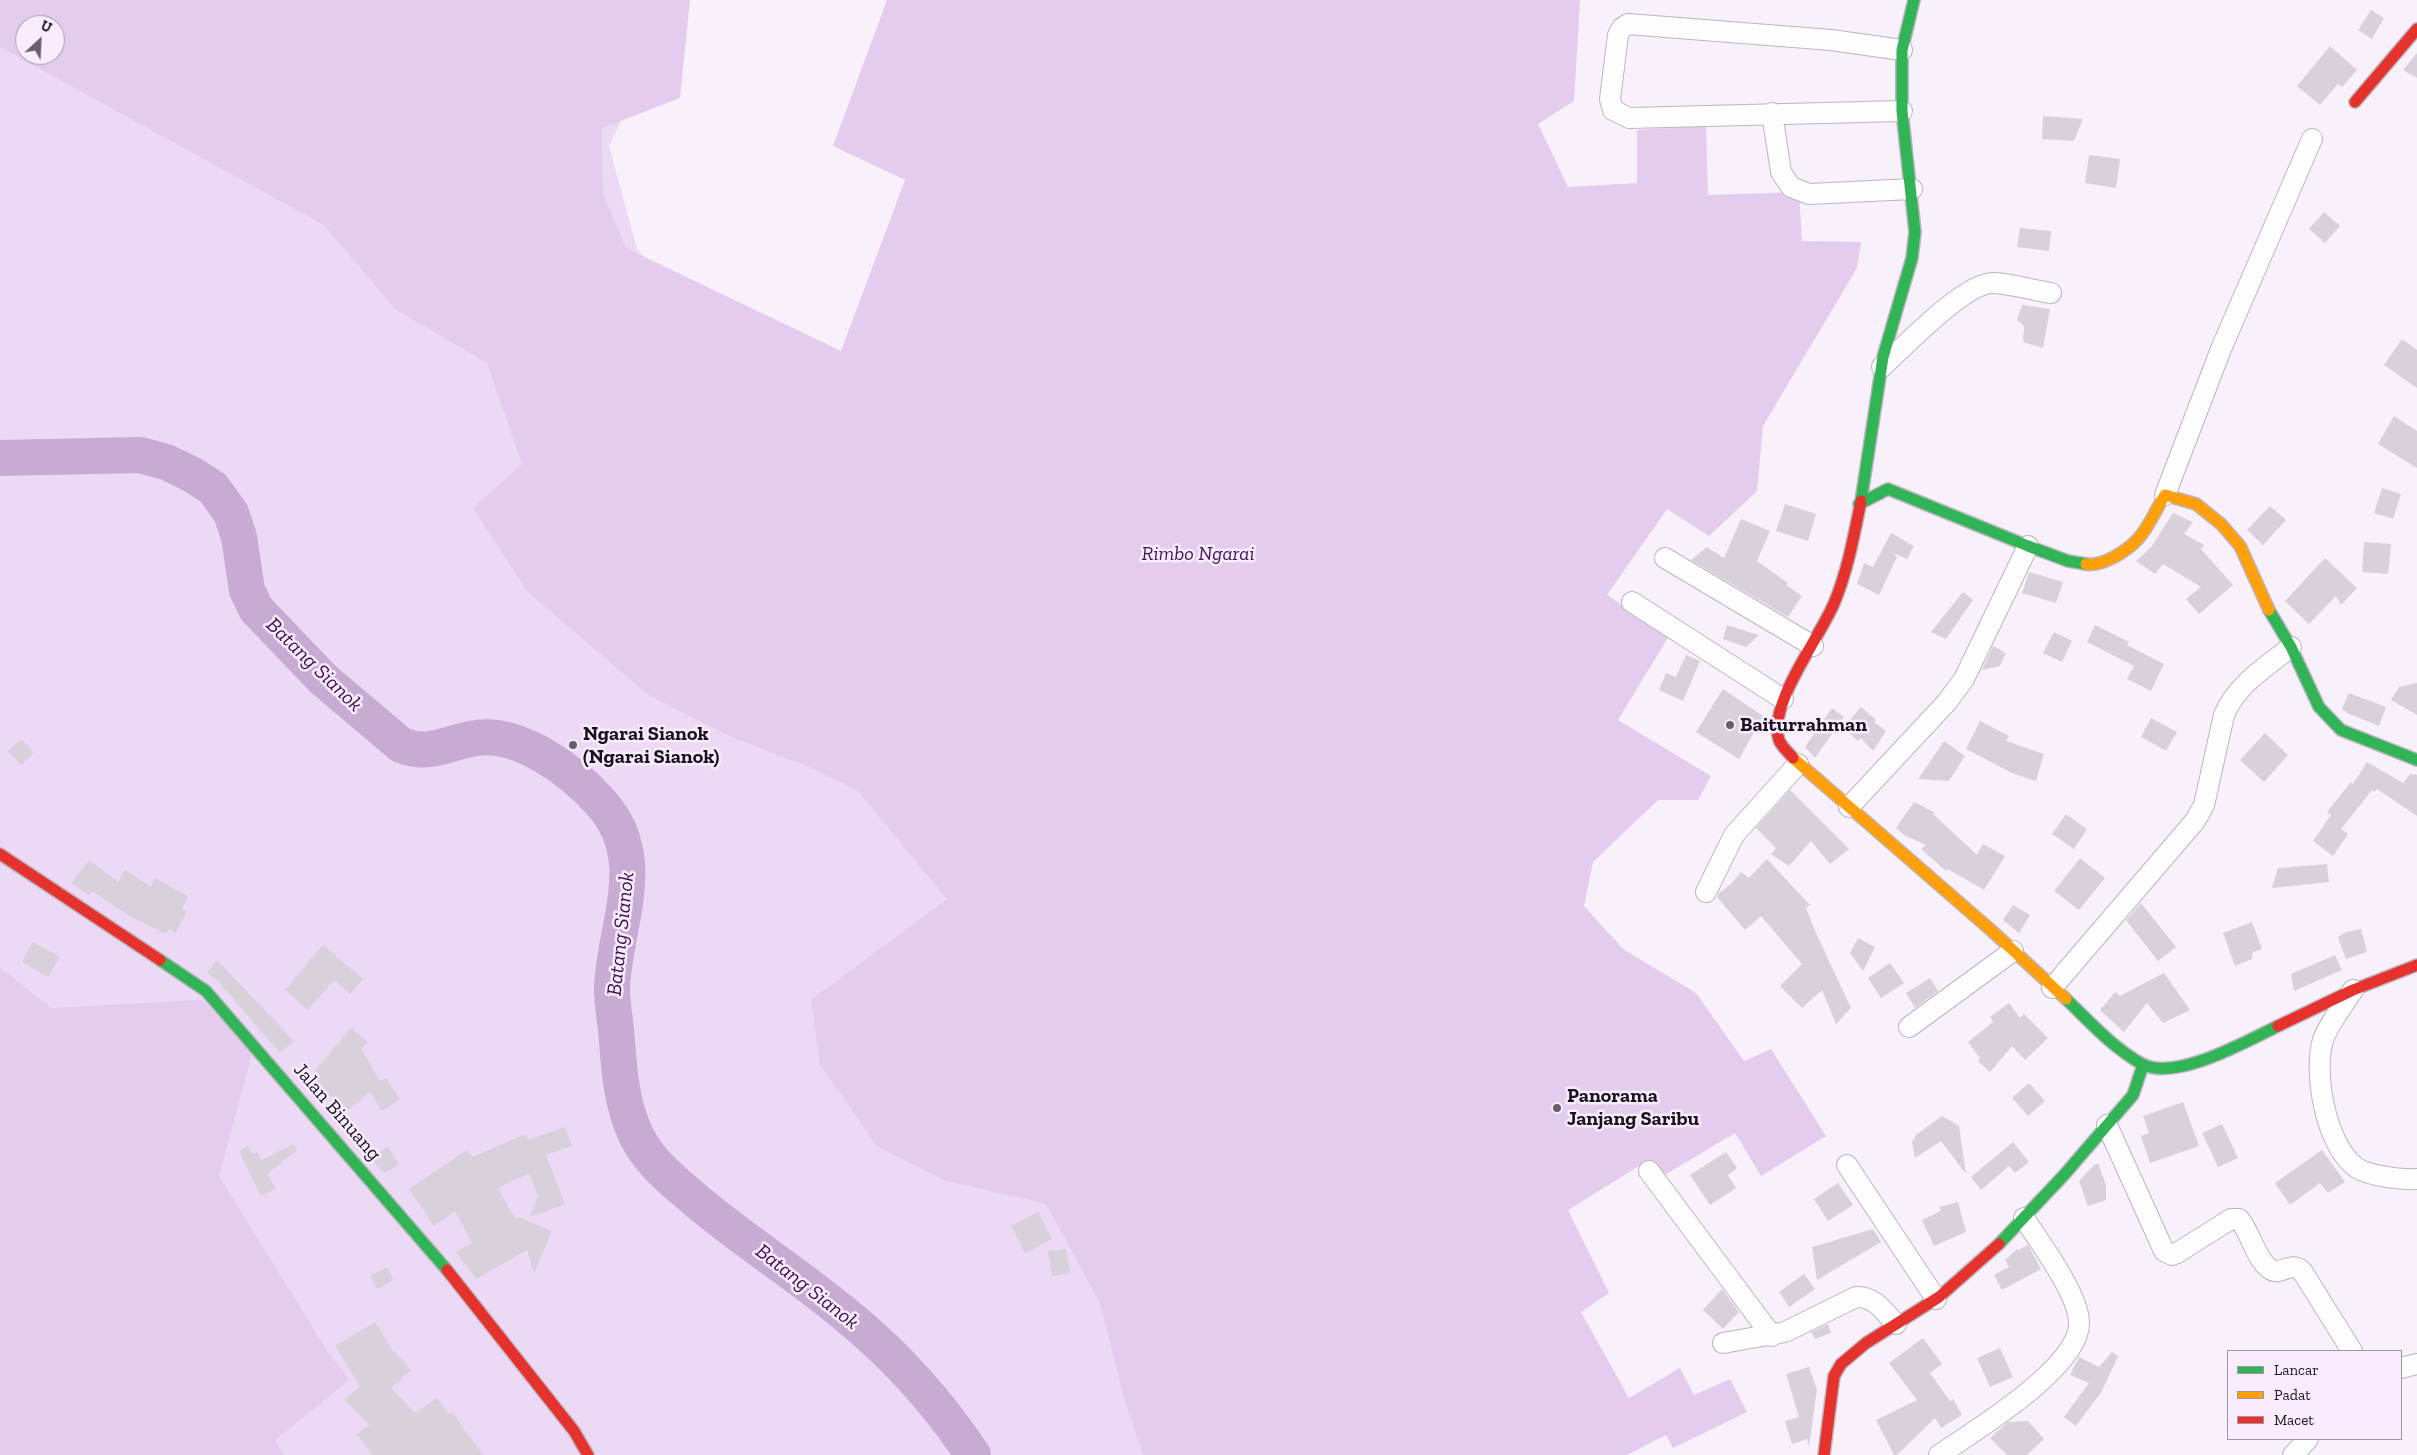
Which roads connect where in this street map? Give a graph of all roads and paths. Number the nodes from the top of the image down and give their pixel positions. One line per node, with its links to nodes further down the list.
1 (1914, 0): 3 (street)
2 (2417, 29): 4 (street)
3 (1902, 50): 5 (street); 6 (street)
4 (2355, 102)
5 (1902, 111): 6 (street); 8 (street)
6 (1772, 113): 8 (street)
7 (2312, 139): 13 (street)
8 (1912, 189): 10 (street)
9 (2050, 294): 10 (street)
10 (1882, 367): 11 (street)
11 (1865, 478): 12 (street); 14 (street)
12 (1888, 489): 14 (street); 15 (street)
13 (2165, 495): 15 (street); 19 (street)
14 (1860, 504): 18 (street)
15 (2028, 546): 23 (street)
16 (1665, 558): 18 (street)
17 (1632, 602): 20 (street)
18 (1812, 646): 20 (street)
19 (2291, 647): 21 (street); 28 (street)
20 (1782, 699): 22 (street)
21 (2417, 760)
22 (1798, 764): 23 (street); 25 (street)
23 (1850, 807): 26 (street)
24 (0, 854): 45 (street, Jalan Binuang)
25 (1706, 892)
26 (2013, 951): 28 (street); 30 (street)
27 (2417, 965): 29 (street)
28 (2052, 988): 31 (street)
29 (2353, 990): 31 (street); 35 (street)
30 (1909, 1027)
31 (2143, 1066): 32 (street)
32 (2107, 1125): 36 (street); 41 (street)
33 (1846, 1165): 37 (street)
34 (1650, 1171): 39 (street)
35 (2417, 1179)
36 (2024, 1218): 37 (street); 47 (street)
37 (1936, 1299): 38 (street)
38 (1896, 1324): 39 (street); 46 (street)
39 (1772, 1336): 40 (street)
40 (1723, 1343)
41 (2351, 1350)
42 (2417, 1364): 43 (street)
43 (2402, 1368)
44 (2307, 1440): 48 (street)
45 (588, 1455)
46 (1824, 1455)
47 (1940, 1455)
48 (2293, 1455)

